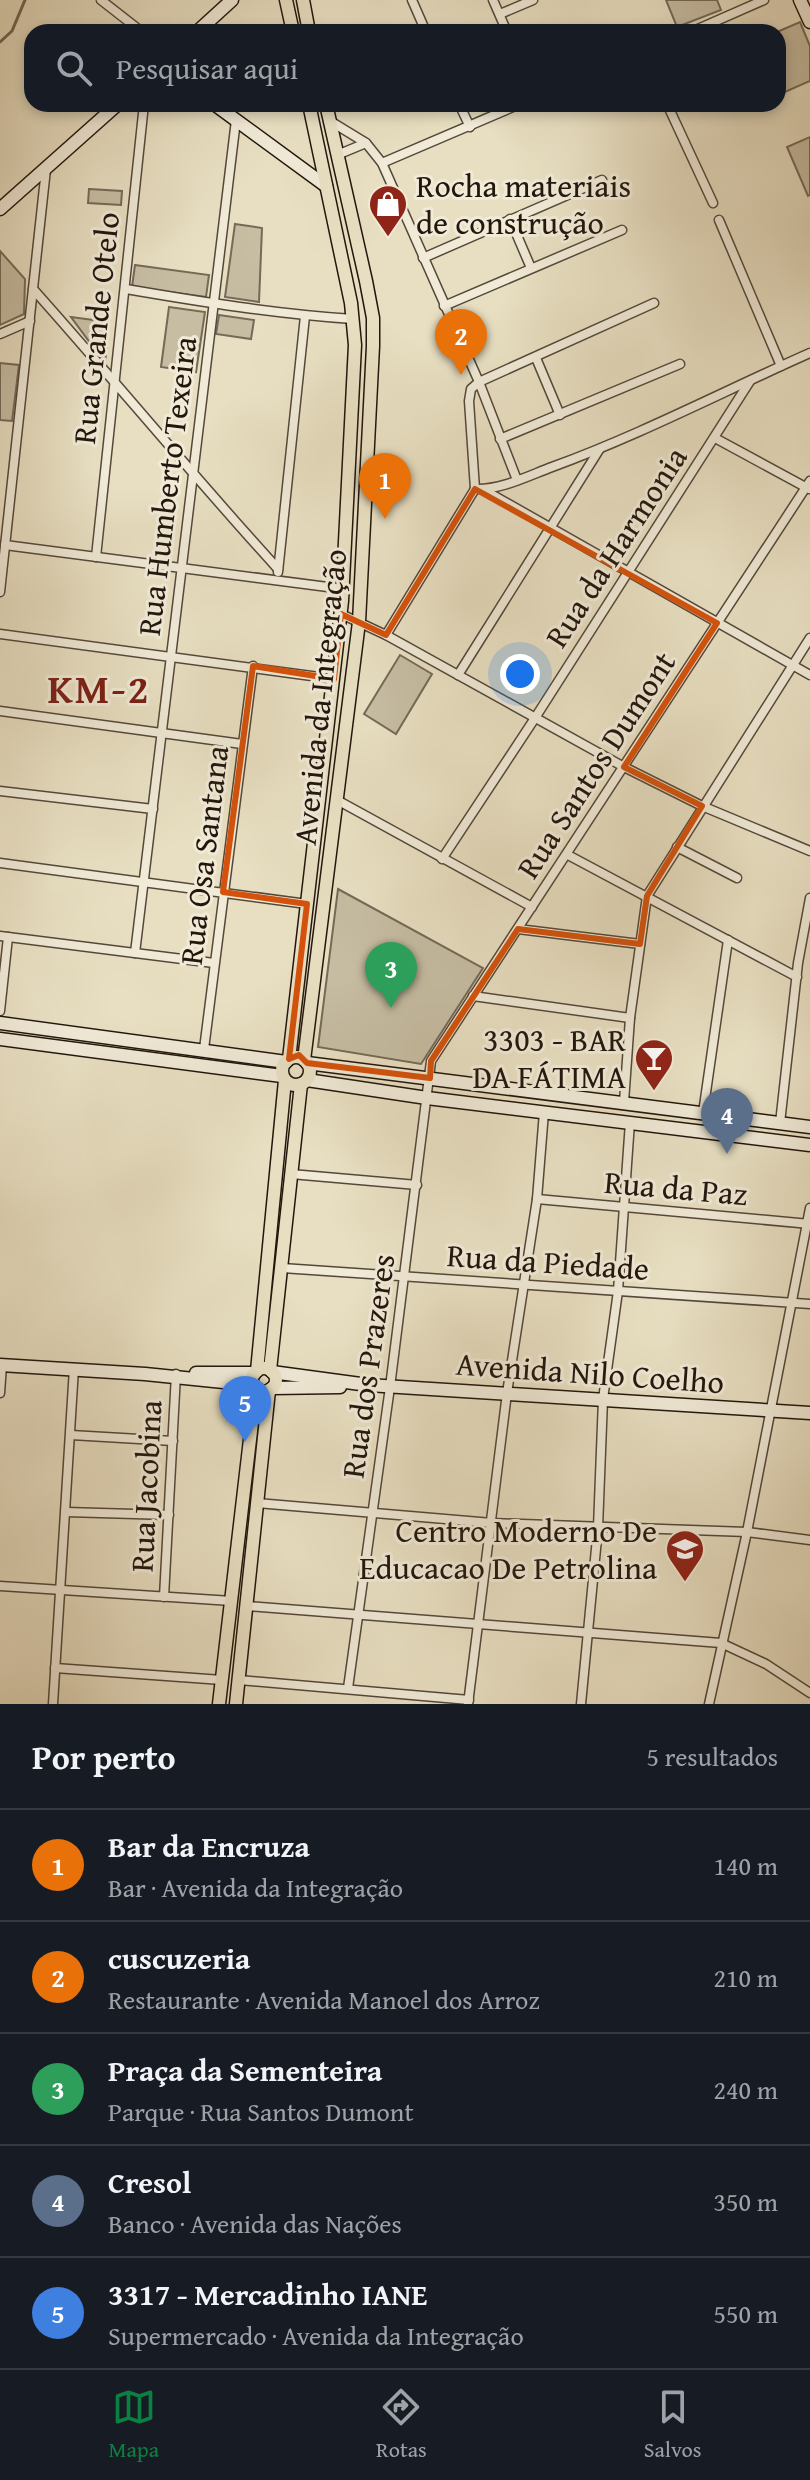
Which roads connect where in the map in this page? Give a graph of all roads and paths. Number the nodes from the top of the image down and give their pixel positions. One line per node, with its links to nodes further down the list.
1 (101, 0): 12 (street)
2 (232, 0): 13 (main road)
3 (286, 0): 14 (main road)
4 (303, 0): 15 (main road)
5 (412, 0): 16 (street)
6 (493, 0): 10 (street)
7 (533, 0): 10 (street)
8 (764, 0): 18 (street)
9 (800, 0): 11 (main road)
10 (500, 14): 17 (street)
11 (810, 22)
12 (132, 24)
13 (206, 24)
14 (291, 24)
15 (308, 24)
16 (422, 24)
17 (504, 24)
18 (709, 24)
19 (109, 112): 33 (main road)
20 (143, 112): 48 (street, Rua Grande Otelo)
21 (225, 112): 27 (main road)
22 (311, 112): 35 (main road, Avenida da Integração)
23 (328, 112): 28 (main road, Avenida da Integração)
24 (463, 112): 29 (street)
25 (503, 112): 29 (street)
26 (671, 112): 36 (street)
27 (236, 120): 35 (main road); 50 (street, Rua Humberto Texeira)
28 (330, 121): 30 (street); 31 (main road, Avenida da Integração)
29 (470, 127): 32 (street)
30 (366, 143): 31 (street); 32 (street)
31 (337, 155): 41 (main road, Avenida da Integração)
32 (382, 163): 43 (street)
33 (46, 168): 37 (main road); 47 (street)
34 (602, 180): 38 (street)
35 (326, 186): 42 (main road, Avenida da Integração)
36 (713, 203)
37 (0, 209)
38 (510, 219): 43 (street); 44 (street)
39 (719, 220): 59 (street)
40 (622, 230): 44 (street)
41 (359, 253): 42 (main road); 45 (main road, Avenida da Integração)
42 (341, 257): 46 (main road, Avenida da Integração)
43 (423, 258): 51 (street)
44 (531, 268): 51 (street)
45 (366, 281): 46 (main road); 81 (main road, Avenida da Integração)
46 (347, 286): 53 (main road, Avenida da Integração)
47 (33, 289): 54 (street); 60 (street)
48 (126, 289): 50 (street); 60 (street, Rua Grande Otelo)
49 (654, 303): 57 (street)
50 (213, 304): 52 (street); 67 (street, Rua Humberto Texeira)
51 (444, 306): 62 (street)
52 (305, 316): 53 (street); 75 (street)
53 (353, 319): 78 (main road, Avenida da Integração)
54 (30, 321): 55 (street); 72 (street)
55 (0, 334)
56 (810, 353): 59 (street)
57 (536, 358): 62 (street); 63 (street)
58 (680, 364): 63 (street)
59 (781, 366): 61 (street)
60 (114, 380): 67 (street); 73 (street, Rua Grande Otelo)
61 (750, 381): 64 (street, Rua da Harmonia); 66 (street)
62 (479, 382): 65 (street); 70 (street)
63 (560, 415): 65 (street)
64 (715, 438): 69 (street); 76 (street, Rua da Harmonia)
65 (500, 439): 68 (street)
66 (599, 450): 68 (street); 71 (street)
67 (192, 475): 74 (street, Rua Humberto Texeira); 75 (street)
68 (517, 480): 70 (street)
69 (809, 486): 82 (street, Rua Santos Dumont)
70 (480, 489): 71 (street); 84 (street)
71 (551, 528): 76 (street); 89 (street)
72 (5, 545): 73 (street); 79 (street)
73 (96, 557): 74 (street)
74 (183, 567): 77 (street); 86 (street, Rua Humberto Texeira)
75 (278, 569): 77 (street)
76 (628, 573): 82 (street); 93 (street, Rua da Harmonia)
77 (277, 581): 78 (street)
78 (343, 589): 80 (main road, Avenida da Integração)
79 (0, 592)
80 (341, 614): 81 (street); 91 (main road, Avenida da Integração)
81 (359, 622): 84 (street); 98 (main road, Avenida da Integração)
82 (717, 623): 87 (street); 96 (street, Rua Santos Dumont)
83 (0, 634): 86 (street)
84 (386, 635): 89 (street)
85 (810, 638): 87 (street)
86 (170, 657): 88 (street); 94 (street, Rua Humberto Texeira)
87 (793, 665): 90 (street); 99 (street)
88 (253, 666): 91 (street); 95 (street, Rua Osa Santana)
89 (458, 675): 93 (street)
90 (810, 675)
91 (334, 679): 111 (main road, Avenida da Integração)
92 (0, 711): 94 (street)
93 (535, 718): 96 (street); 104 (street, Rua da Harmonia)
94 (160, 733): 95 (street); 100 (street, Rua Humberto Texeira)
95 (242, 744): 108 (street, Rua Osa Santana)
96 (624, 767): 99 (street); 103 (street, Rua Santos Dumont)
97 (0, 791): 100 (street)
98 (337, 800): 104 (street); 129 (main road, Avenida da Integração)
99 (702, 806): 101 (street); 102 (street)
100 (153, 809): 107 (street, Rua Humberto Texeira)
101 (677, 847): 106 (street); 109 (street)
102 (810, 851)
103 (568, 855): 109 (street); 112 (street, Rua Santos Dumont)
104 (442, 859): 112 (street)
105 (0, 863): 107 (street)
106 (737, 878)
107 (143, 881): 108 (street); 117 (street, Rua Humberto Texeira)
108 (223, 892): 111 (street); 118 (street, Rua Osa Santana)
109 (647, 896): 115 (street); 116 (street)
110 (810, 898): 119 (street)
111 (307, 904): 128 (main road, Avenida da Integração)
112 (532, 907): 113 (street, Rua Santos Dumont)
113 (518, 929): 116 (street); 122 (street, Rua Santos Dumont)
114 (4, 937): 117 (street); 123 (street)
115 (728, 940): 121 (street); 136 (street)
116 (640, 944): 124 (street)
117 (135, 953): 118 (street)
118 (214, 963): 127 (street, Rua Osa Santana)
119 (798, 963): 120 (street); 121 (street)
120 (810, 963)
121 (797, 977): 138 (street)
122 (473, 996): 124 (street); 131 (street, Rua Santos Dumont)
123 (0, 1011)
124 (630, 1018): 134 (street)
125 (0, 1023): 127 (main road)
126 (0, 1039): 130 (main road)
127 (204, 1049): 128 (main road)
128 (287, 1060): 129 (main road); 130 (main road)
129 (305, 1061): 131 (main road); 132 (main road)
130 (284, 1078): 132 (main road); 156 (main road)
131 (430, 1078): 133 (street, Rua Santos Dumont); 134 (main road)
132 (304, 1082): 133 (main road); 141 (main road)
133 (427, 1098): 135 (main road); 142 (street, Rua dos Prazeres)
134 (624, 1102): 136 (main road)
135 (544, 1112): 137 (main road); 143 (street)
136 (703, 1113): 138 (main road)
137 (630, 1122): 140 (main road); 144 (street)
138 (780, 1123): 139 (main road)
139 (810, 1127)
140 (810, 1145)
141 (291, 1174): 142 (street); 147 (main road)
142 (417, 1185): 148 (street, Rua dos Prazeres)
143 (537, 1199): 144 (street, Rua da Paz); 149 (street)
144 (624, 1207): 146 (street, Rua da Paz); 150 (street)
145 (810, 1208): 146 (street)
146 (809, 1224): 151 (street)
147 (282, 1268): 148 (street, Rua da Piedade); 156 (main road)
148 (405, 1277): 149 (street, Rua da Piedade); 157 (street, Rua dos Prazeres)
149 (524, 1285): 150 (street, Rua da Piedade); 159 (street)
150 (618, 1291): 151 (street, Rua da Piedade); 160 (street)
151 (793, 1304): 152 (street, Rua da Piedade); 161 (street)
152 (810, 1304)
153 (1, 1365): 154 (main road); 158 (street)
154 (74, 1368): 155 (main road, Avenida Nilo Coelho); 163 (street)
155 (176, 1376): 156 (main road, Avenida Nilo Coelho); 164 (street, Rua Jacobina)
156 (263, 1380): 157 (main road, Avenida Nilo Coelho); 165 (main road); 176 (main road)
157 (390, 1387): 159 (main road, Avenida Nilo Coelho); 167 (street, Rua dos Prazeres)
158 (0, 1393)
159 (507, 1393): 160 (main road, Avenida Nilo Coelho); 169 (street)
160 (603, 1399): 161 (main road, Avenida Nilo Coelho); 170 (street)
161 (770, 1410): 162 (main road, Avenida Nilo Coelho); 171 (street)
162 (810, 1413)
163 (71, 1435): 164 (street); 166 (street)
164 (173, 1441): 168 (street, Rua Jacobina)
165 (257, 1503): 167 (street); 177 (main road)
166 (66, 1512): 168 (street); 174 (street)
167 (372, 1512): 169 (street); 178 (street, Rua dos Prazeres)
168 (169, 1515): 175 (street, Rua Jacobina)
169 (492, 1523): 170 (street); 179 (street)
170 (598, 1528): 171 (street); 180 (street)
171 (747, 1532): 172 (street); 181 (street)
172 (810, 1540)
173 (0, 1586): 174 (street)
174 (60, 1588): 175 (street); 182 (street)
175 (164, 1597): 176 (street)
176 (232, 1601): 183 (main road)
177 (247, 1606): 178 (street); 184 (main road)
178 (359, 1613): 179 (street); 185 (street, Rua dos Prazeres)
179 (479, 1624): 180 (street); 187 (street)
180 (588, 1631): 181 (street); 191 (street)
181 (721, 1643): 186 (street); 192 (street)
182 (55, 1668): 183 (street); 188 (street)
183 (222, 1680): 189 (main road)
184 (239, 1680): 185 (street); 190 (main road)
185 (348, 1688): 187 (street)
186 (810, 1693)
187 (469, 1702)
188 (53, 1704)
189 (219, 1704)
190 (236, 1704)
191 (581, 1704)
192 (709, 1704)

